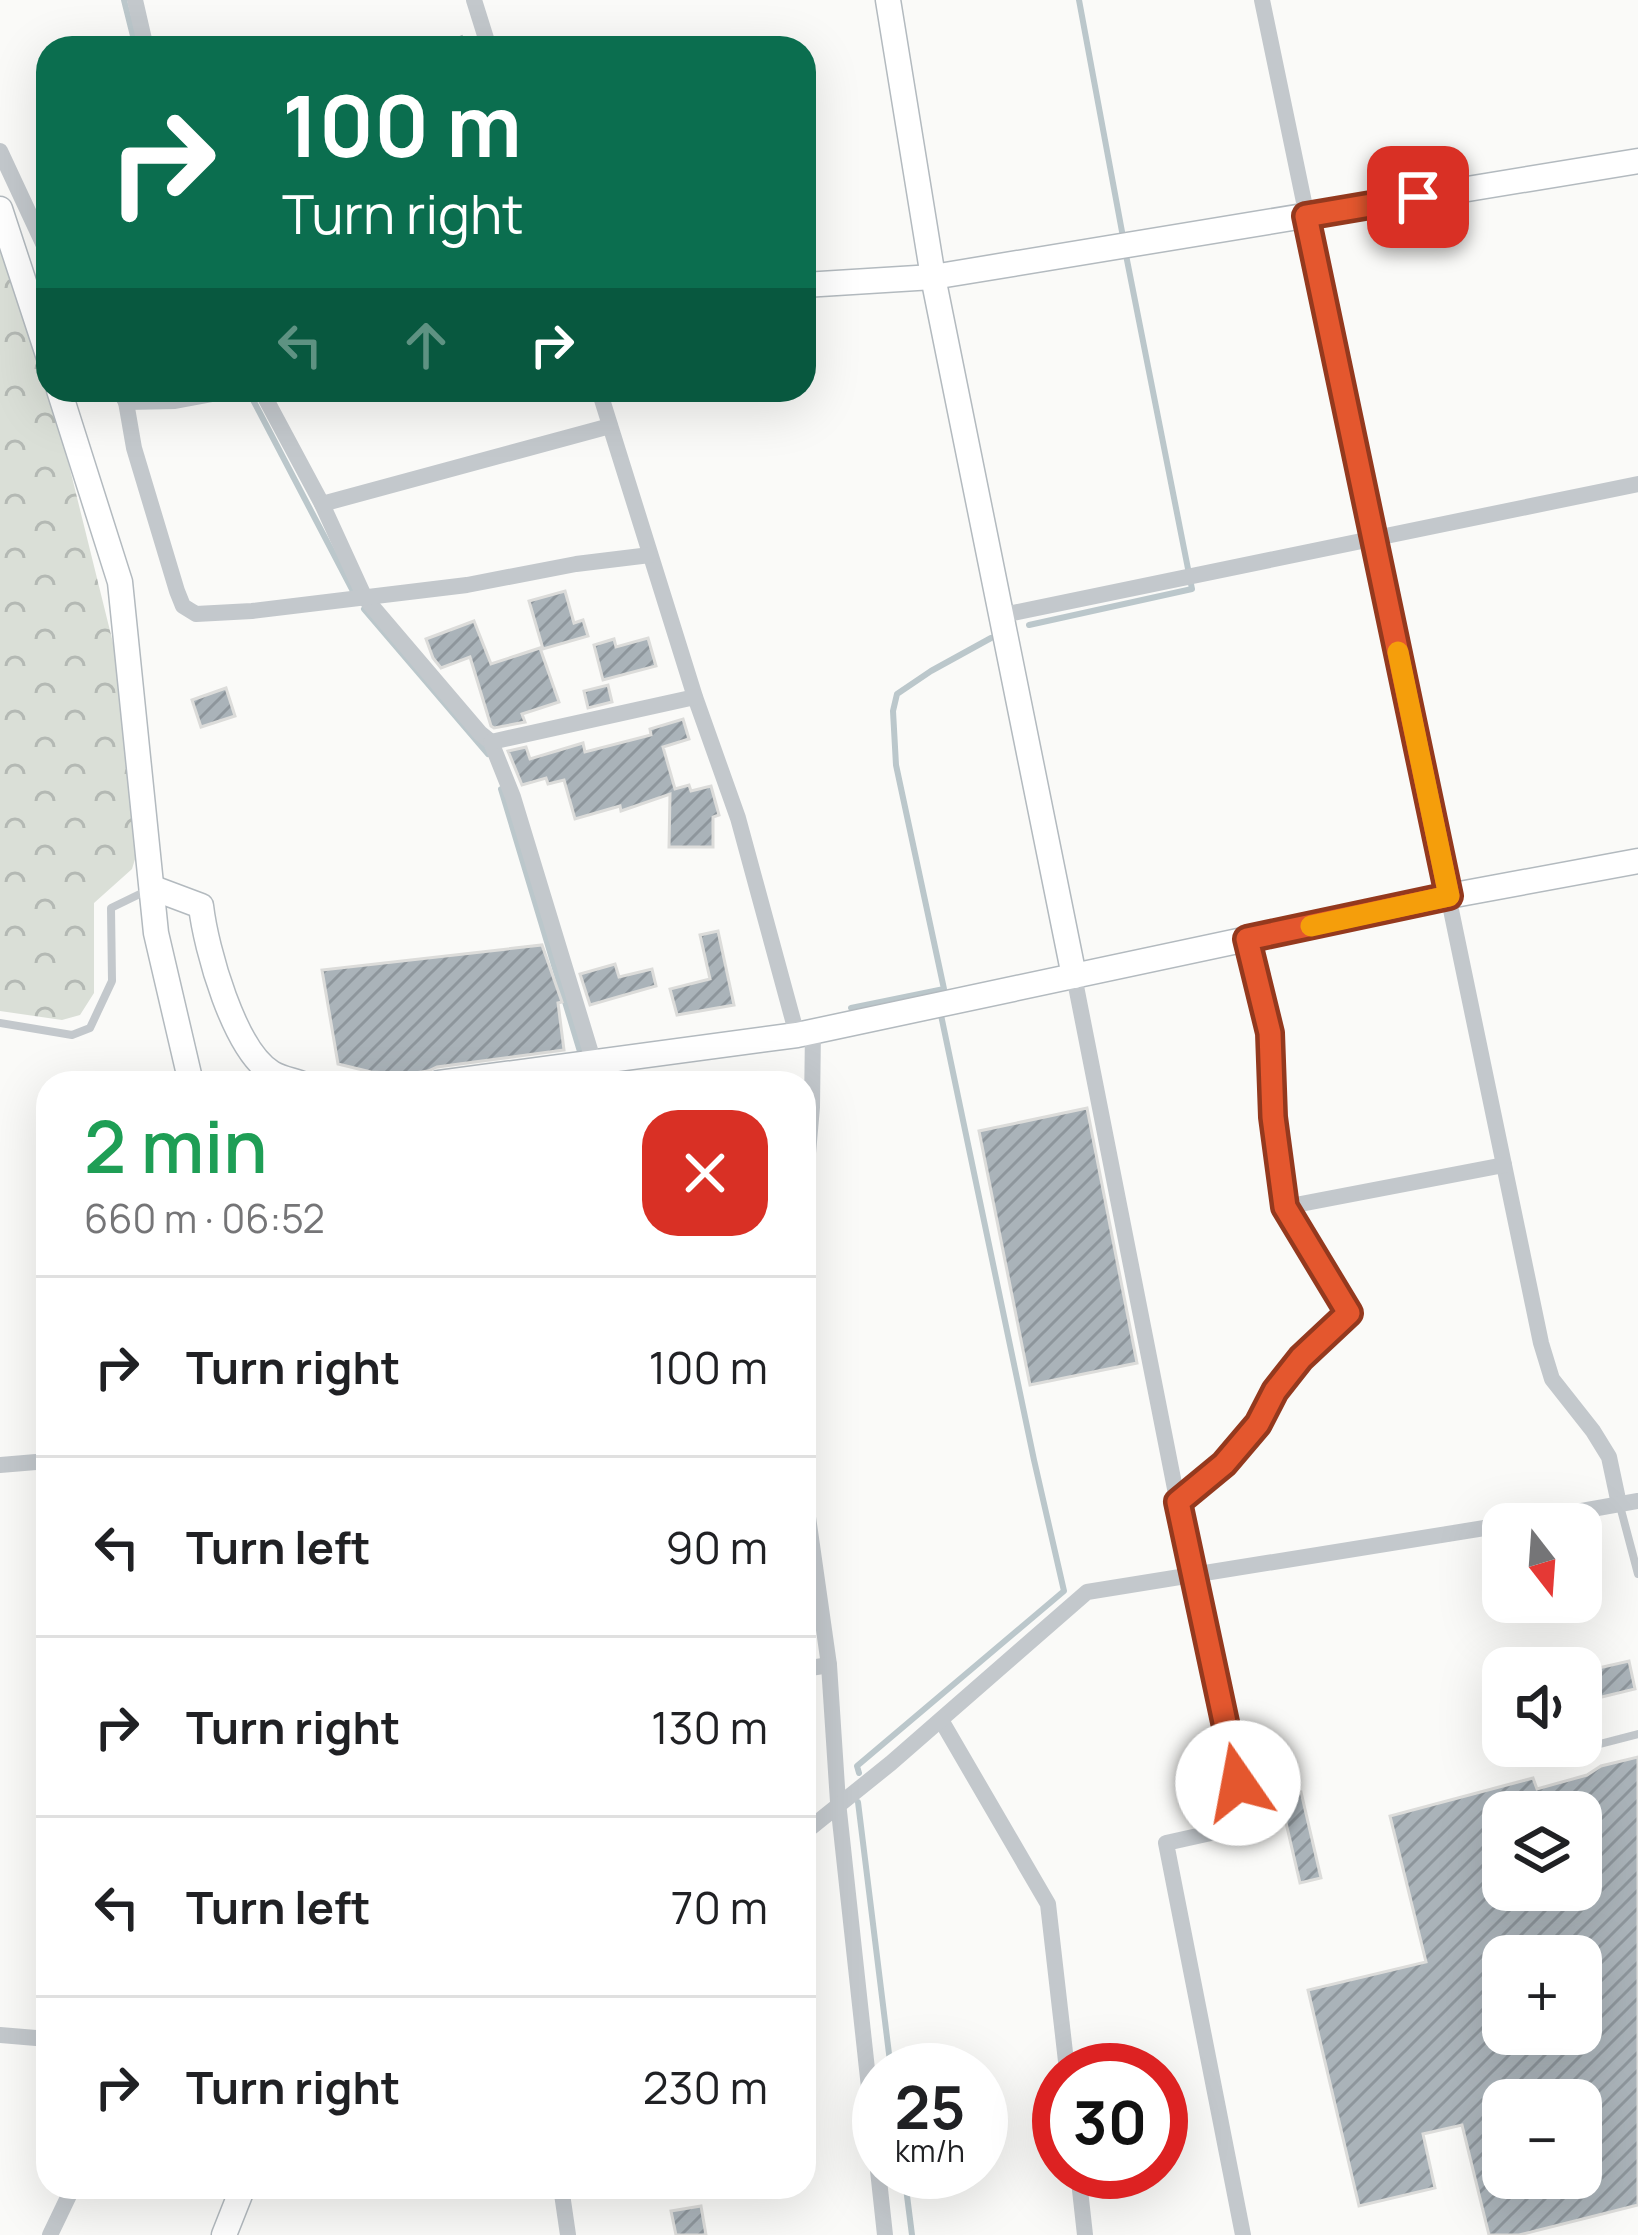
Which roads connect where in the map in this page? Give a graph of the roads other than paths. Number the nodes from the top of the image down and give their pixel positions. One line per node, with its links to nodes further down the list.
1 (135, 0): 5 (street)
2 (474, 0): 6 (street)
3 (888, 0): 12 (street)
4 (1262, 0): 10 (street)
5 (143, 36)
6 (485, 36)
7 (0, 151): 11 (street)
8 (1638, 161): 10 (street)
9 (0, 209): 14 (street)
10 (1306, 216): 12 (street); 22 (street)
11 (36, 228)
12 (932, 277): 13 (street); 25 (street)
13 (816, 284)
14 (36, 319)
15 (63, 402): 29 (street)
16 (123, 402): 24 (street)
17 (267, 402): 21 (street)
18 (603, 402): 19 (street)
19 (610, 426): 21 (street); 23 (street)
20 (1638, 484): 22 (street)
21 (322, 504): 24 (street)
22 (1374, 538): 25 (street); 30 (street)
23 (650, 555): 24 (street); 26 (street)
24 (359, 598): 27 (street)
25 (1003, 615): 32 (street)
26 (694, 697): 27 (street); 34 (street)
27 (491, 742): 35 (street)
28 (1638, 861): 30 (street)
29 (153, 888): 33 (lane); 36 (street); 37 (street)
30 (1449, 896): 31 (street); 40 (street)
31 (1247, 939): 32 (street); 41 (street)
32 (1074, 976): 34 (street); 44 (street)
33 (0, 1023)
34 (805, 1032): 35 (street); 39 (street)
35 (592, 1055): 38 (street)
36 (188, 1071)
37 (269, 1071)
38 (505, 1071)
39 (807, 1071)
40 (1504, 1165): 41 (street); 45 (street)
41 (1285, 1207): 44 (street)
42 (36, 1462): 43 (street)
43 (0, 1466)
44 (1178, 1502): 49 (street)
45 (1629, 1503): 48 (lane)
46 (1482, 1528): 49 (street)
47 (816, 1573): 50 (street)
48 (1638, 1574)
49 (1192, 1576): 52 (street); 69 (street)
50 (829, 1665): 51 (street); 55 (street)
51 (816, 1667)
52 (941, 1720): 55 (street); 59 (street)
53 (1638, 1734): 54 (lane)
54 (1602, 1743)
55 (838, 1802): 56 (street); 67 (street)
56 (816, 1822)
57 (0, 2035): 58 (street)
58 (36, 2038)
59 (1064, 2043)
60 (67, 2199): 64 (street)
61 (238, 2199): 65 (street)
62 (563, 2199): 66 (street)
63 (1081, 2199): 68 (street)
64 (50, 2235)
65 (224, 2235)
66 (568, 2235)
67 (885, 2235)
68 (1085, 2235)
69 (1243, 2235)

